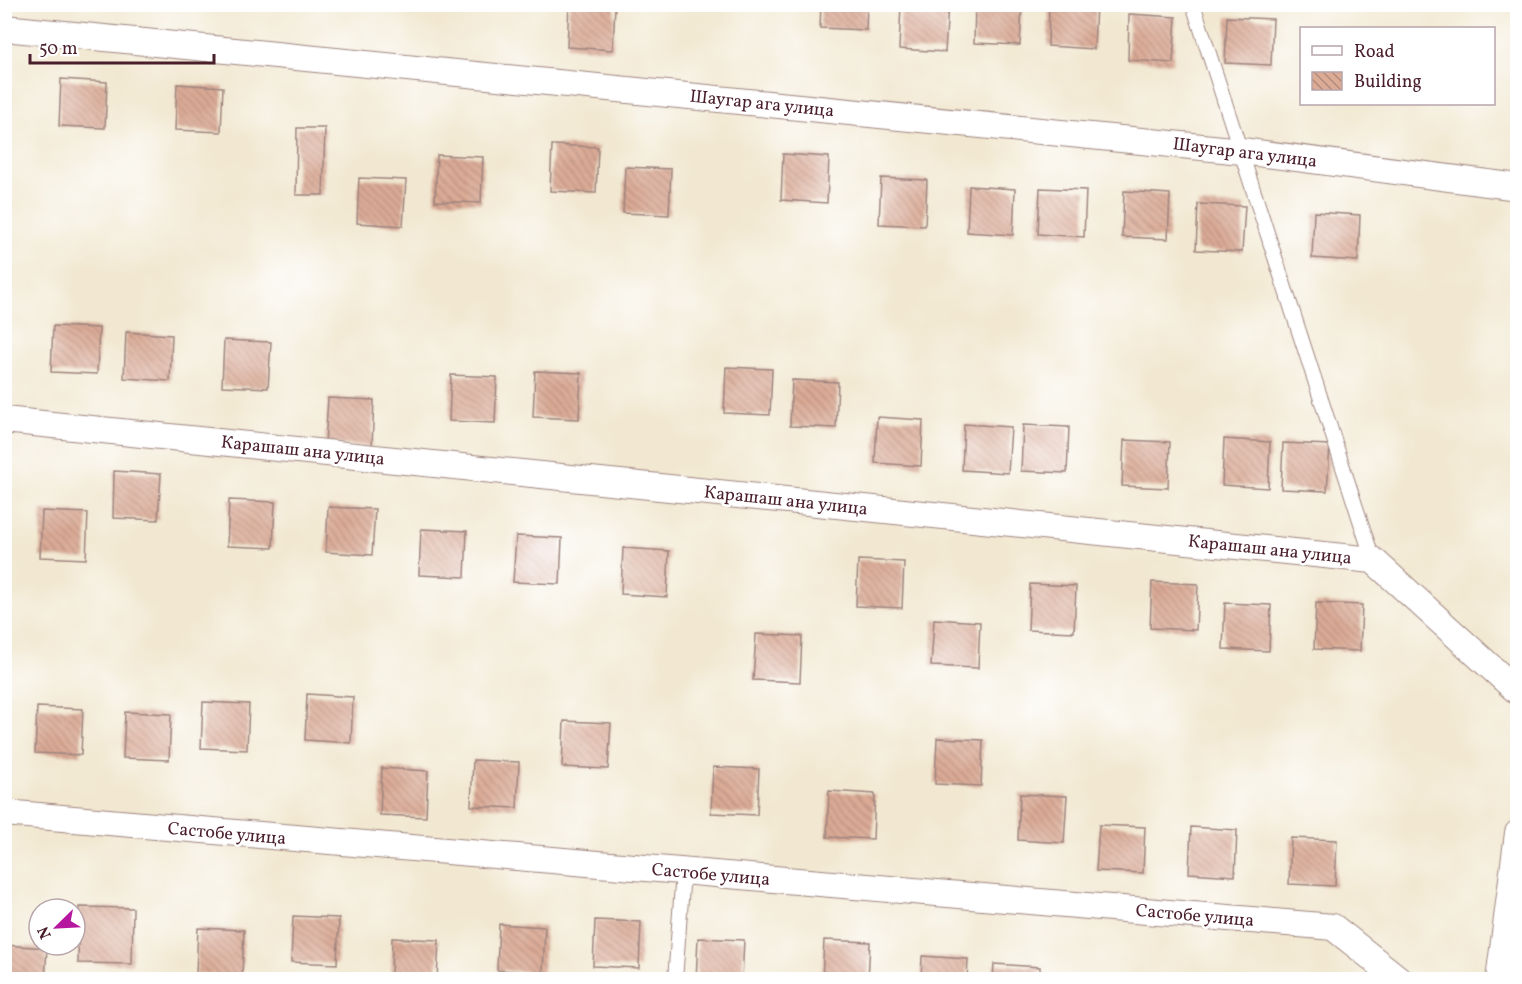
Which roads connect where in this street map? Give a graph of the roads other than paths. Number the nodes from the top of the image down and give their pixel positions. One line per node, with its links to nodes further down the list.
1 (1193, 4): 3 (lane)
2 (4, 28): 3 (street, Шаугар ага улица)
3 (1242, 151): 4 (street, Шаугар ага улица); 6 (lane)
4 (1518, 187)
5 (4, 420): 6 (street, Карашаш ана улица)
6 (1373, 560): 7 (street, Карашаш ана улица)
7 (1518, 692)
8 (4, 813): 10 (street, Састобе улица)
9 (1518, 833): 13 (street)
10 (683, 872): 11 (lane); 12 (street, Састобе улица)
11 (675, 980)
12 (1400, 980)
13 (1499, 980)

